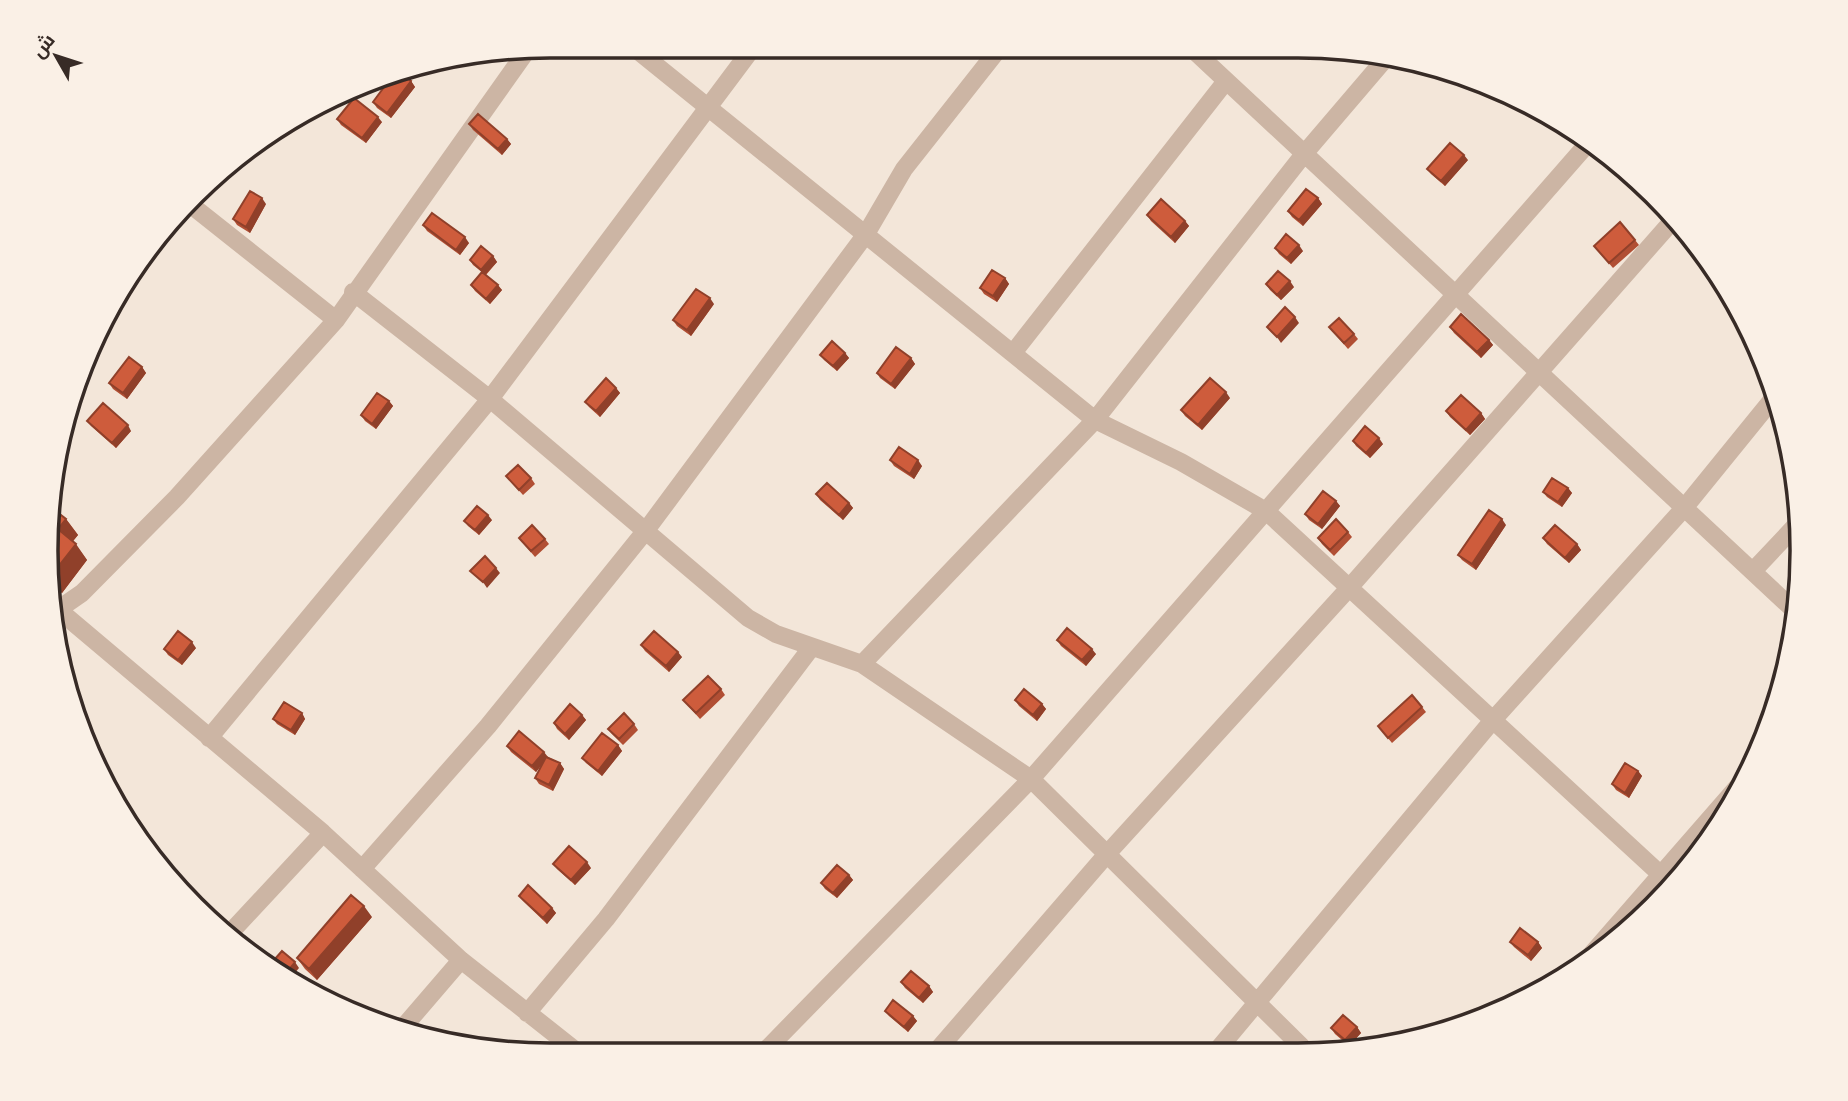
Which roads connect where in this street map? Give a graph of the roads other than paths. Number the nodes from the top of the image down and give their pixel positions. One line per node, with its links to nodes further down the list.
1 (647, 58): 8 (street)
2 (744, 58): 8 (street)
3 (992, 58): 13 (street)
4 (1202, 58): 7 (street)
5 (521, 59): 14 (street)
6 (1380, 65): 10 (street)
7 (1226, 81): 10 (street); 17 (street)
8 (707, 105): 13 (street); 19 (street)
9 (1583, 149): 15 (street)
10 (1304, 154): 15 (street); 21 (street)
11 (196, 209): 16 (street)
12 (1668, 226): 18 (street)
13 (866, 234): 17 (street); 24 (street)
14 (353, 292): 16 (street); 19 (street)
15 (1455, 294): 18 (street); 23 (street)
16 (336, 320): 29 (street)
17 (1013, 353): 21 (street)
18 (1538, 372): 22 (street); 27 (street)
19 (490, 399): 24 (street); 34 (street)
20 (1768, 405): 22 (street)
21 (1095, 419): 23 (street); 32 (street)
22 (1685, 507): 26 (street); 33 (street)
23 (1266, 511): 27 (street); 35 (street)
24 (647, 529): 31 (street); 38 (street)
25 (1789, 532): 26 (street)
26 (1753, 570): 28 (street)
27 (1349, 589): 33 (street); 37 (street)
28 (1787, 603)
29 (61, 606)
30 (62, 614): 34 (street)
31 (811, 648): 32 (street); 43 (street)
32 (862, 664): 35 (street)
33 (1493, 720): 39 (street); 42 (street)
34 (209, 738): 36 (street)
35 (1031, 779): 37 (street); 46 (street)
36 (323, 833): 38 (street); 40 (street)
37 (1107, 854): 42 (street); 47 (street)
38 (362, 869): 41 (street)
39 (1665, 878)
40 (235, 928)
41 (461, 960): 43 (street); 44 (street)
42 (1258, 1006): 48 (street); 49 (street)
43 (527, 1013): 45 (street)
44 (408, 1022)
45 (566, 1043)
46 (773, 1043)
47 (944, 1043)
48 (1224, 1043)
49 (1297, 1043)

